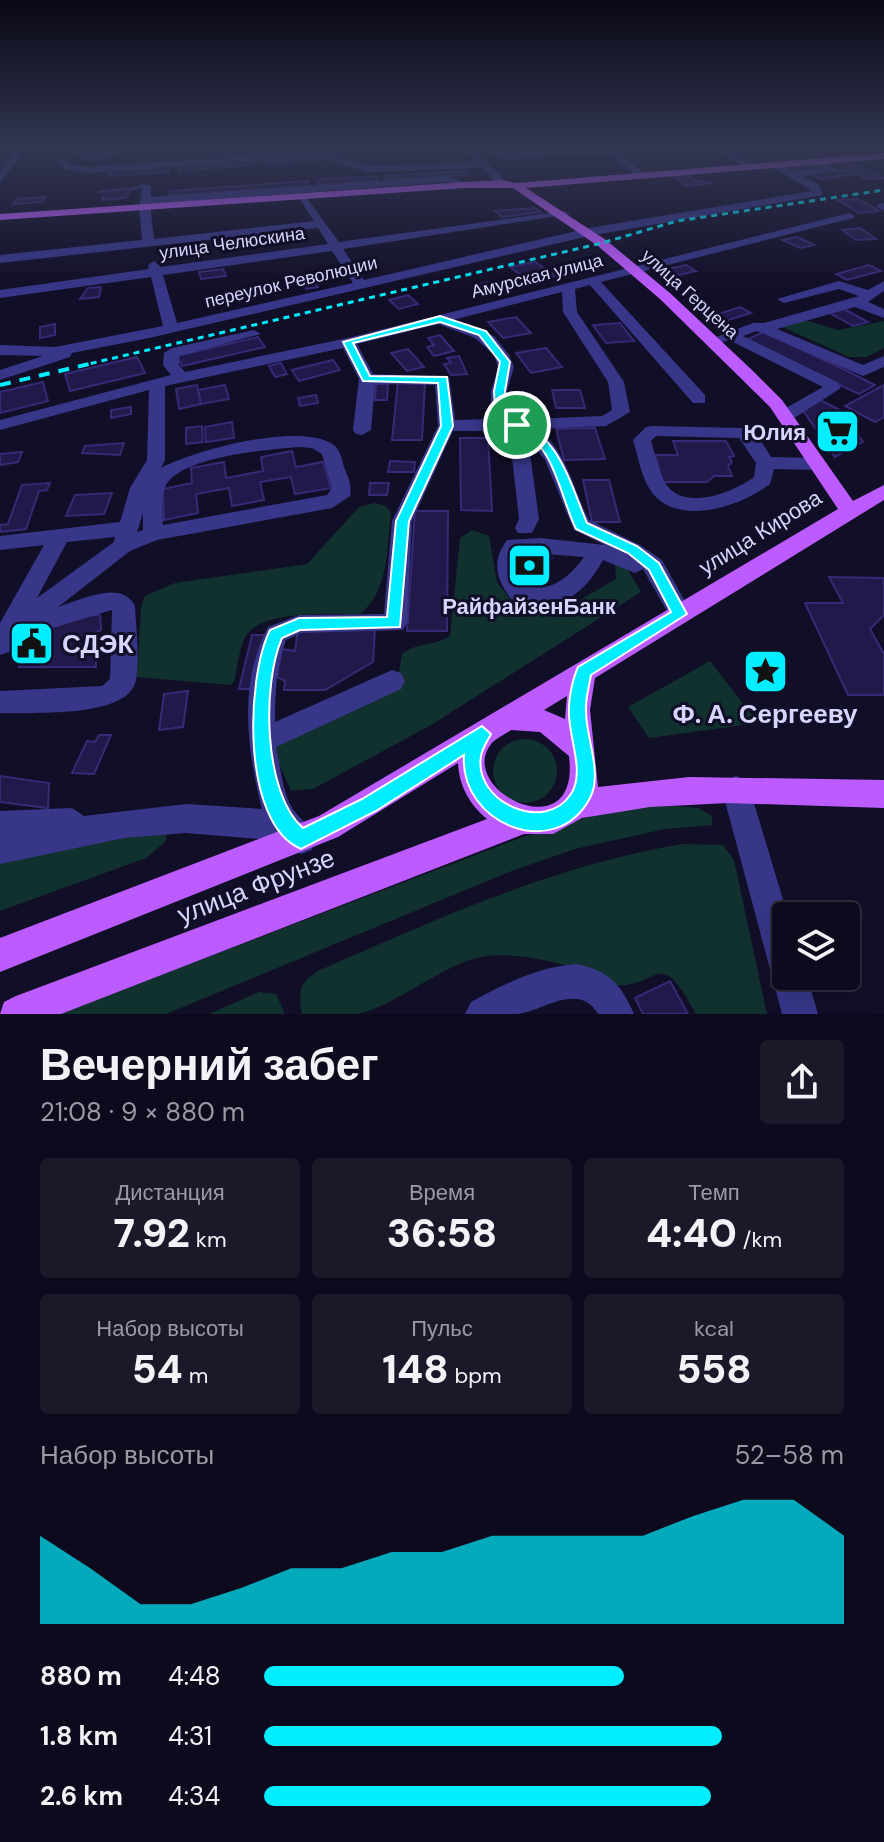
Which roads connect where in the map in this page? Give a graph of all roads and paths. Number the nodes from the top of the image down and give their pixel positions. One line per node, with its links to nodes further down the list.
1 (146, 195): 7 (street)
2 (160, 195): 7 (street)
3 (235, 195): 7 (main road)
4 (312, 195): 12 (street)
5 (529, 195): 8 (main road, улица Герцена)
6 (811, 195): 14 (street, переулок Революции)
7 (145, 204): 11 (main road); 15 (street)
8 (564, 214): 13 (street, улица Челюскина); 14 (main road, улица Герцена)
9 (428, 216): 13 (street)
10 (849, 216): 19 (street, Амурская улица)
11 (0, 217)
12 (322, 224): 15 (street); 16 (street)
13 (443, 231): 16 (street, улица Челюскина)
14 (589, 232): 19 (main road, улица Герцена); 21 (street, переулок Революции)
15 (149, 244): 17 (street)
16 (338, 246): 18 (street, улица Челюскина); 21 (street)
17 (0, 259)
18 (154, 269): 24 (street, улица Челюскина); 33 (street)
19 (634, 270): 20 (street, Амурская улица); 36 (main road, улица Герцена)
20 (593, 281): 23 (street, Амурская улица); 49 (street)
21 (360, 284): 33 (street, переулок Революции)
22 (884, 285): 25 (street)
23 (568, 288): 26 (street, Амурская улица); 51 (street)
24 (0, 294)
25 (871, 295): 27 (street); 28 (street)
26 (524, 299): 30 (street, Амурская улица); 31 (street)
27 (784, 299)
28 (856, 302): 29 (street); 32 (street)
29 (884, 314)
30 (440, 319): 37 (street, Амурская улица); 51 (street)
31 (482, 320)
32 (766, 327): 35 (street); 43 (street)
33 (171, 329): 39 (street, переулок Революции)
34 (254, 334): 45 (street)
35 (730, 335): 36 (street); 50 (street)
36 (713, 341): 50 (main road, улица Герцена)
37 (348, 342): 38 (street, Амурская улица); 46 (street)
38 (319, 347): 42 (street); 45 (street, Амурская улица)
39 (75, 348): 40 (street, переулок Революции); 44 (street)
40 (6, 355)
41 (884, 361): 43 (street)
42 (294, 366)
43 (863, 371): 47 (street)
44 (0, 375)
45 (180, 377): 48 (street, Амурская улица)
46 (367, 379): 53 (street); 54 (street)
47 (884, 380)
48 (157, 383): 52 (street, Амурская улица); 62 (street)
49 (699, 399)
50 (785, 416): 56 (main road, улица Герцена)
51 (508, 424): 53 (street); 59 (street); 65 (street)
52 (0, 425)
53 (447, 426): 71 (street)
54 (362, 430)
55 (765, 463): 55 (street); 56 (street)
56 (818, 464): 58 (main road, улица Герцена)
57 (884, 491): 58 (main road, улица Кирова)
58 (849, 510): 65 (main road, улица Кирова)
59 (525, 528)
60 (153, 534): 60 (street); 62 (street)
61 (60, 536): 62 (street); 63 (street); 66 (street)
62 (126, 537): 66 (street)
63 (0, 543)
64 (597, 553): 65 (street)
65 (680, 614): 67 (main road, улица Кирова)
66 (5, 638): 69 (street)
67 (584, 671): 70 (main road, улица Кирова); 72 (main road)
68 (392, 681): 71 (street)
69 (0, 702)
70 (492, 727): 72 (main road); 77 (main road); 79 (main road, улица Фрунзе)
71 (261, 741): 79 (street)
72 (582, 751): 75 (main road)
73 (736, 790): 74 (main road); 75 (main road); 81 (street)
74 (884, 794)
75 (573, 806): 77 (main road)
76 (173, 816): 78 (street); 79 (street); 80 (street)
77 (520, 821): 84 (main road, улица Фрунзе)
78 (0, 826)
79 (294, 833): 82 (main road, улица Фрунзе)
80 (0, 849)
81 (772, 915)
82 (0, 955)
83 (794, 990): 87 (street)
84 (16, 1014)
85 (483, 1014): 86 (street)
86 (616, 1014)
87 (800, 1014)

